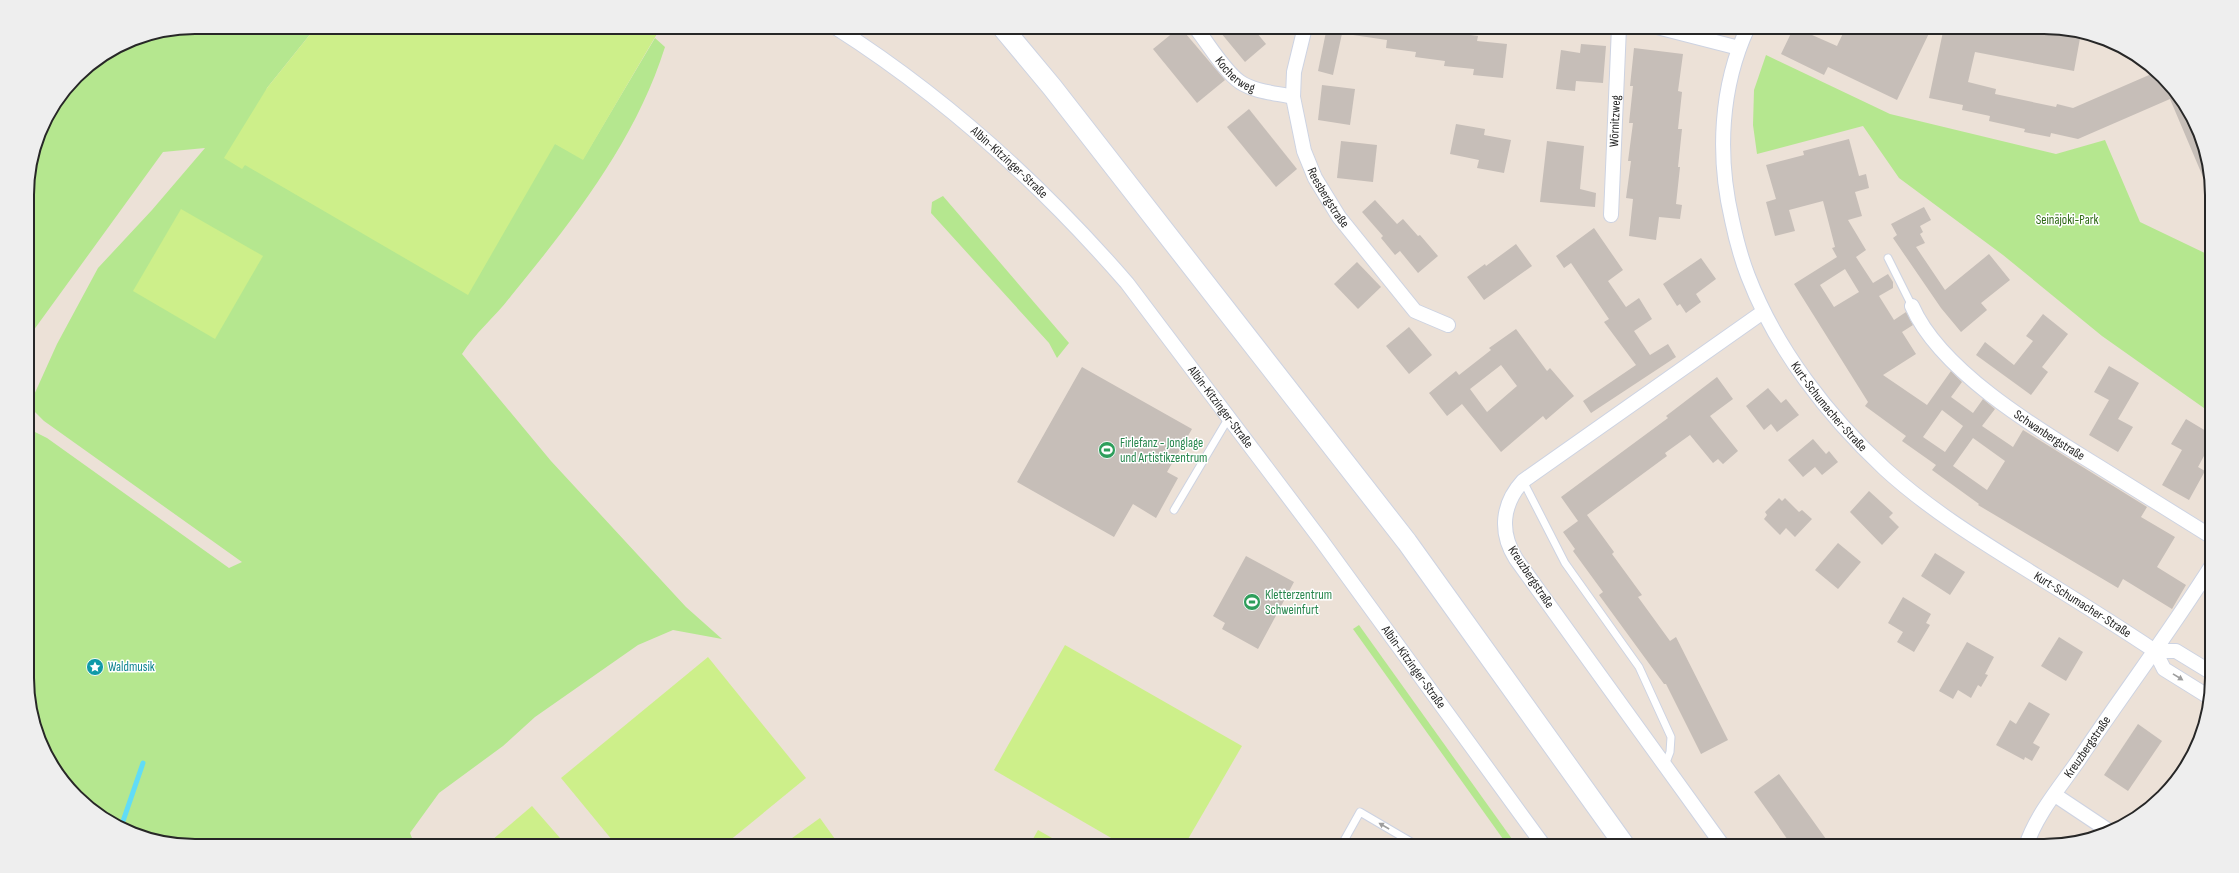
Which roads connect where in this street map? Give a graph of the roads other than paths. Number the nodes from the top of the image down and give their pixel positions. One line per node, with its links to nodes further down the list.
1 (845, 34): 15 (street, Albin-Kitzinger-Straße)
2 (1008, 34): 29 (main road)
3 (1200, 34): 9 (street, Kocherweg)
4 (1303, 34): 9 (street, Reesbergstraße)
5 (1619, 34): 10 (street, Wörnitzweg)
6 (1684, 34): 8 (street)
7 (1745, 34): 8 (street, Kurt-Schumacher-Straße)
8 (1739, 48): 13 (street, Kurt-Schumacher-Straße)
9 (1293, 97): 14 (street, Reesbergstraße)
10 (1611, 215)
11 (1888, 258): 12 (lane)
12 (1912, 306): 18 (street, Schwanbergstraße)
13 (1763, 312): 16 (street, Kreuzbergstraße); 20 (street, Kurt-Schumacher-Straße)
14 (1448, 325)
15 (1228, 419): 17 (lane); 28 (street, Albin-Kitzinger-Straße)
16 (1523, 481): 23 (lane); 23 (street, Kreuzbergstraße)
17 (1174, 510)
18 (2205, 533)
19 (2205, 576): 20 (street)
20 (2155, 651): 21 (street); 22 (street, Kurt-Schumacher-Straße, one-way to 22); 24 (street, Kreuzbergstraße)
21 (2205, 669)
22 (2204, 694)
23 (1665, 765): 30 (street, Kreuzbergstraße)
24 (2055, 795): 25 (street); 31 (street, Kreuzbergstraße)
25 (2104, 828)
26 (1345, 839): 27 (lane, one-way to 26)
27 (1406, 839)
28 (1539, 839)
29 (1620, 839)
30 (1718, 839)
31 (2029, 839)

